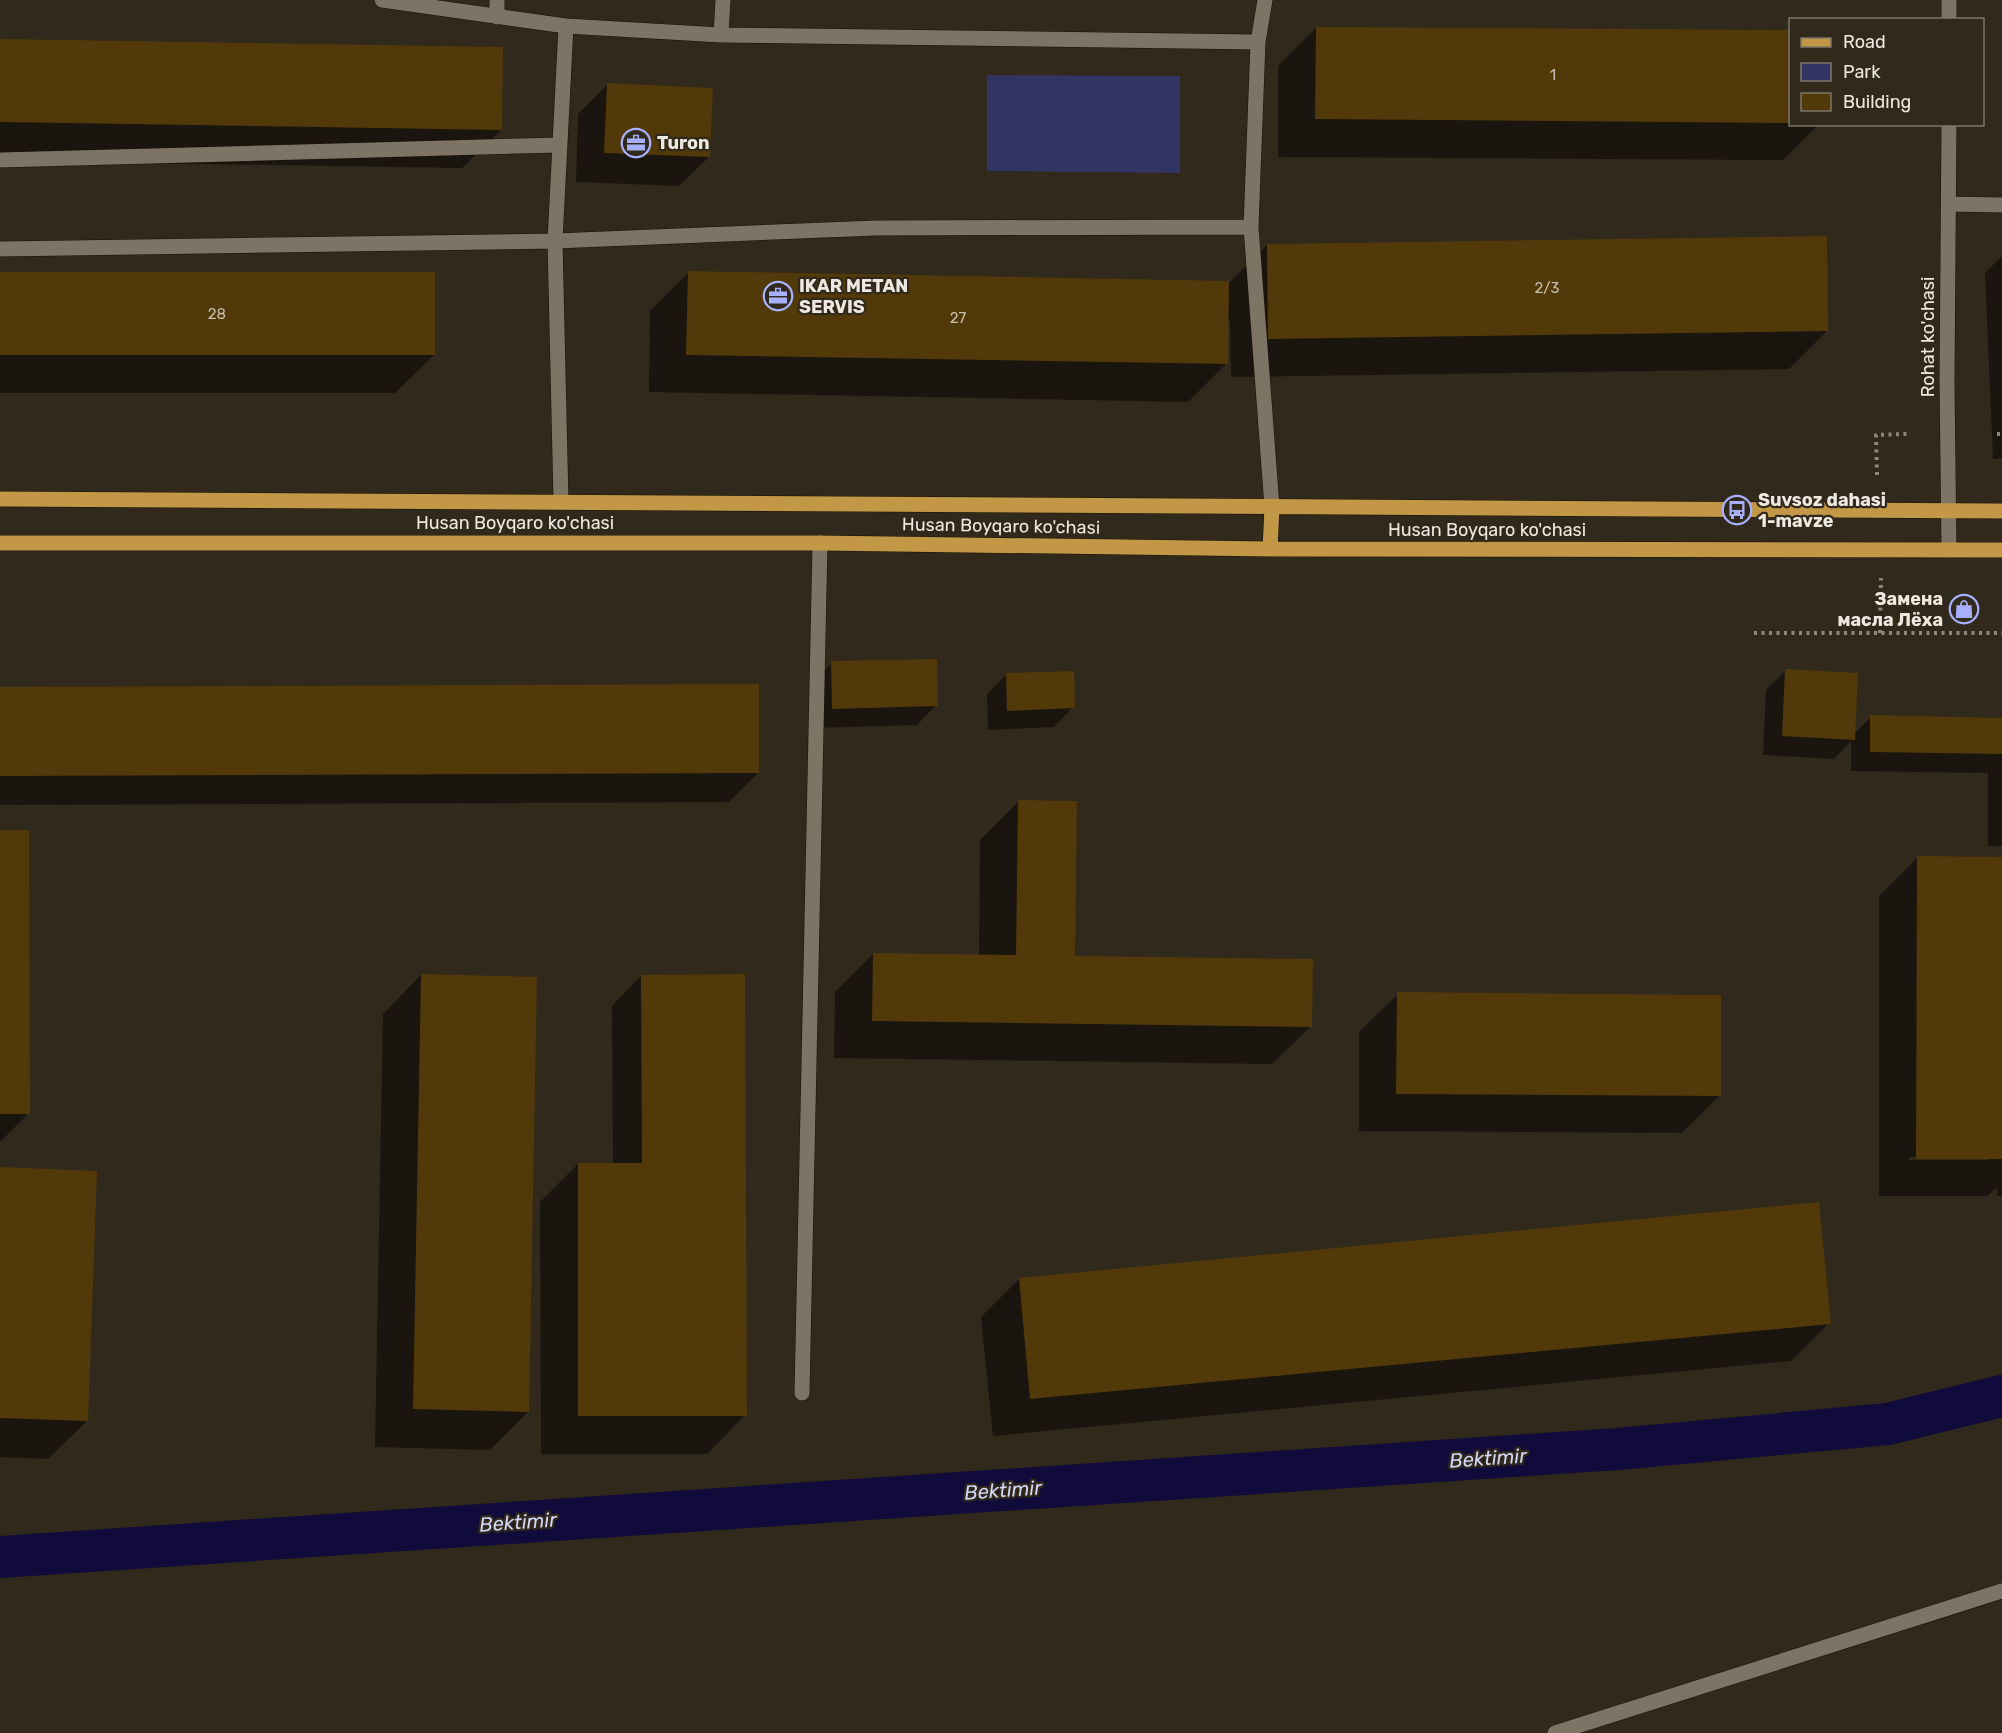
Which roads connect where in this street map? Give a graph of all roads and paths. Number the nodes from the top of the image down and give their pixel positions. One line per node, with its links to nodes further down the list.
1 (382, 0): 6 (street)
2 (497, 0): 6 (street)
3 (723, 0): 9 (street)
4 (1265, 0): 10 (street)
5 (1949, 0): 7 (street)
6 (497, 17): 8 (street)
7 (1949, 18)
8 (566, 26): 9 (street); 12 (street)
9 (721, 35): 10 (street)
10 (1258, 42): 16 (street)
11 (1949, 126): 14 (street, Rohat ko'chasi)
12 (558, 145): 13 (street); 17 (street)
13 (0, 160)
14 (1949, 204): 15 (street); 24 (street, Rohat ko'chasi)
15 (2002, 205)
16 (1251, 227): 17 (street); 23 (street)
17 (555, 241): 18 (street); 22 (street)
18 (0, 249)
19 (1907, 434): 20 (path)
20 (1877, 475)
21 (0, 499): 22 (main road, Husan Boyqaro ko'chasi)
22 (561, 501): 23 (main road, Husan Boyqaro ko'chasi)
23 (1272, 507): 24 (main road, Husan Boyqaro ko'chasi); 28 (main road)
24 (1948, 511): 25 (main road, Husan Boyqaro ko'chasi); 29 (street, Rohat ko'chasi)
25 (2002, 511)
26 (0, 543): 27 (main road, Husan Boyqaro ko'chasi)
27 (820, 543): 28 (main road, Husan Boyqaro ko'chasi); 35 (street)
28 (1270, 549): 29 (main road, Husan Boyqaro ko'chasi)
29 (1949, 550): 30 (main road, Husan Boyqaro ko'chasi)
30 (2002, 550)
31 (1881, 578): 33 (path)
32 (1754, 633): 33 (path)
33 (1880, 633): 34 (path)
34 (2002, 633)
35 (802, 1393)
36 (2002, 1591): 37 (street)
37 (1555, 1733)

